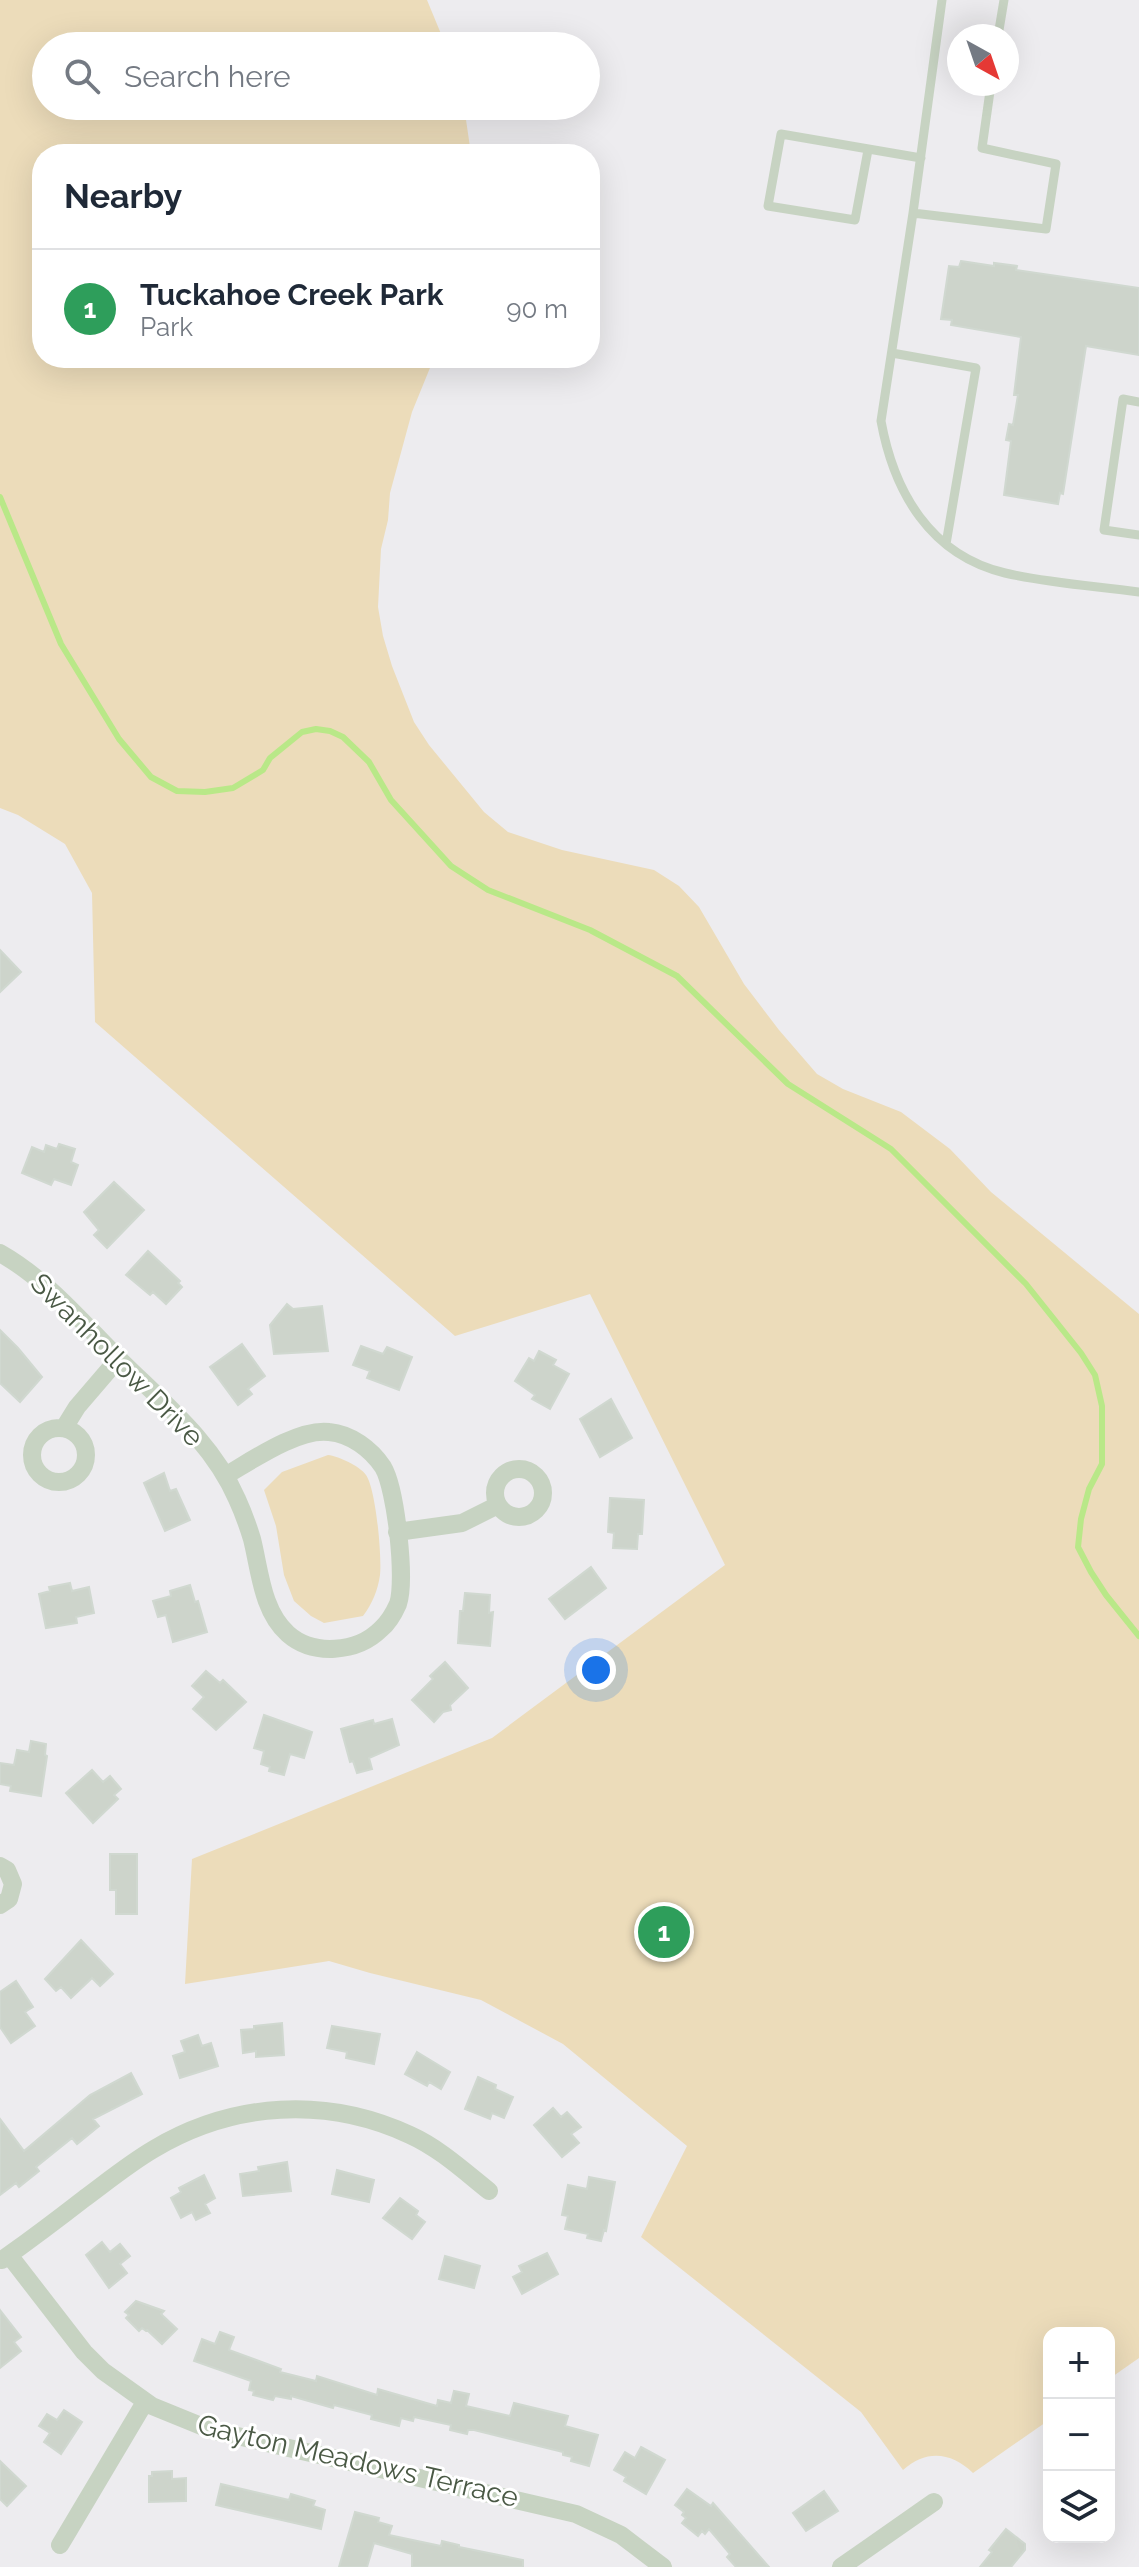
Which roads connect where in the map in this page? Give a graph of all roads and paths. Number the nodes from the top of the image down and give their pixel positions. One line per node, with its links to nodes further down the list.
1 (942, 0): 6 (lane)
2 (1004, 0): 3 (lane)
3 (1000, 24)
4 (989, 96): 7 (lane)
5 (868, 150): 5 (lane); 6 (lane)
6 (921, 158): 7 (lane)
7 (913, 213): 8 (lane)
8 (892, 353): 11 (lane); 11 (lane)
9 (1139, 402): 10 (lane)
10 (1139, 535)
11 (946, 544): 12 (lane)
12 (1139, 592)
13 (0, 1253): 14 (street, Swanhollow Drive)
14 (119, 1358): 15 (street); 16 (street, Swanhollow Drive)
15 (64, 1428)
16 (225, 1476): 18 (street, Swanhollow Drive); 18 (street, Swanhollow Drive)
17 (498, 1505): 18 (street)
18 (397, 1532)
19 (0, 1866): 20 (street)
20 (0, 1905)
21 (489, 2191): 22 (street)
22 (5, 2258): 23 (street, Gayton Meadows Terrace)
23 (145, 2402): 25 (street); 26 (street, Gayton Meadows Terrace)
24 (934, 2502): 27 (street)
25 (60, 2545)
26 (663, 2567)
27 (841, 2567)

